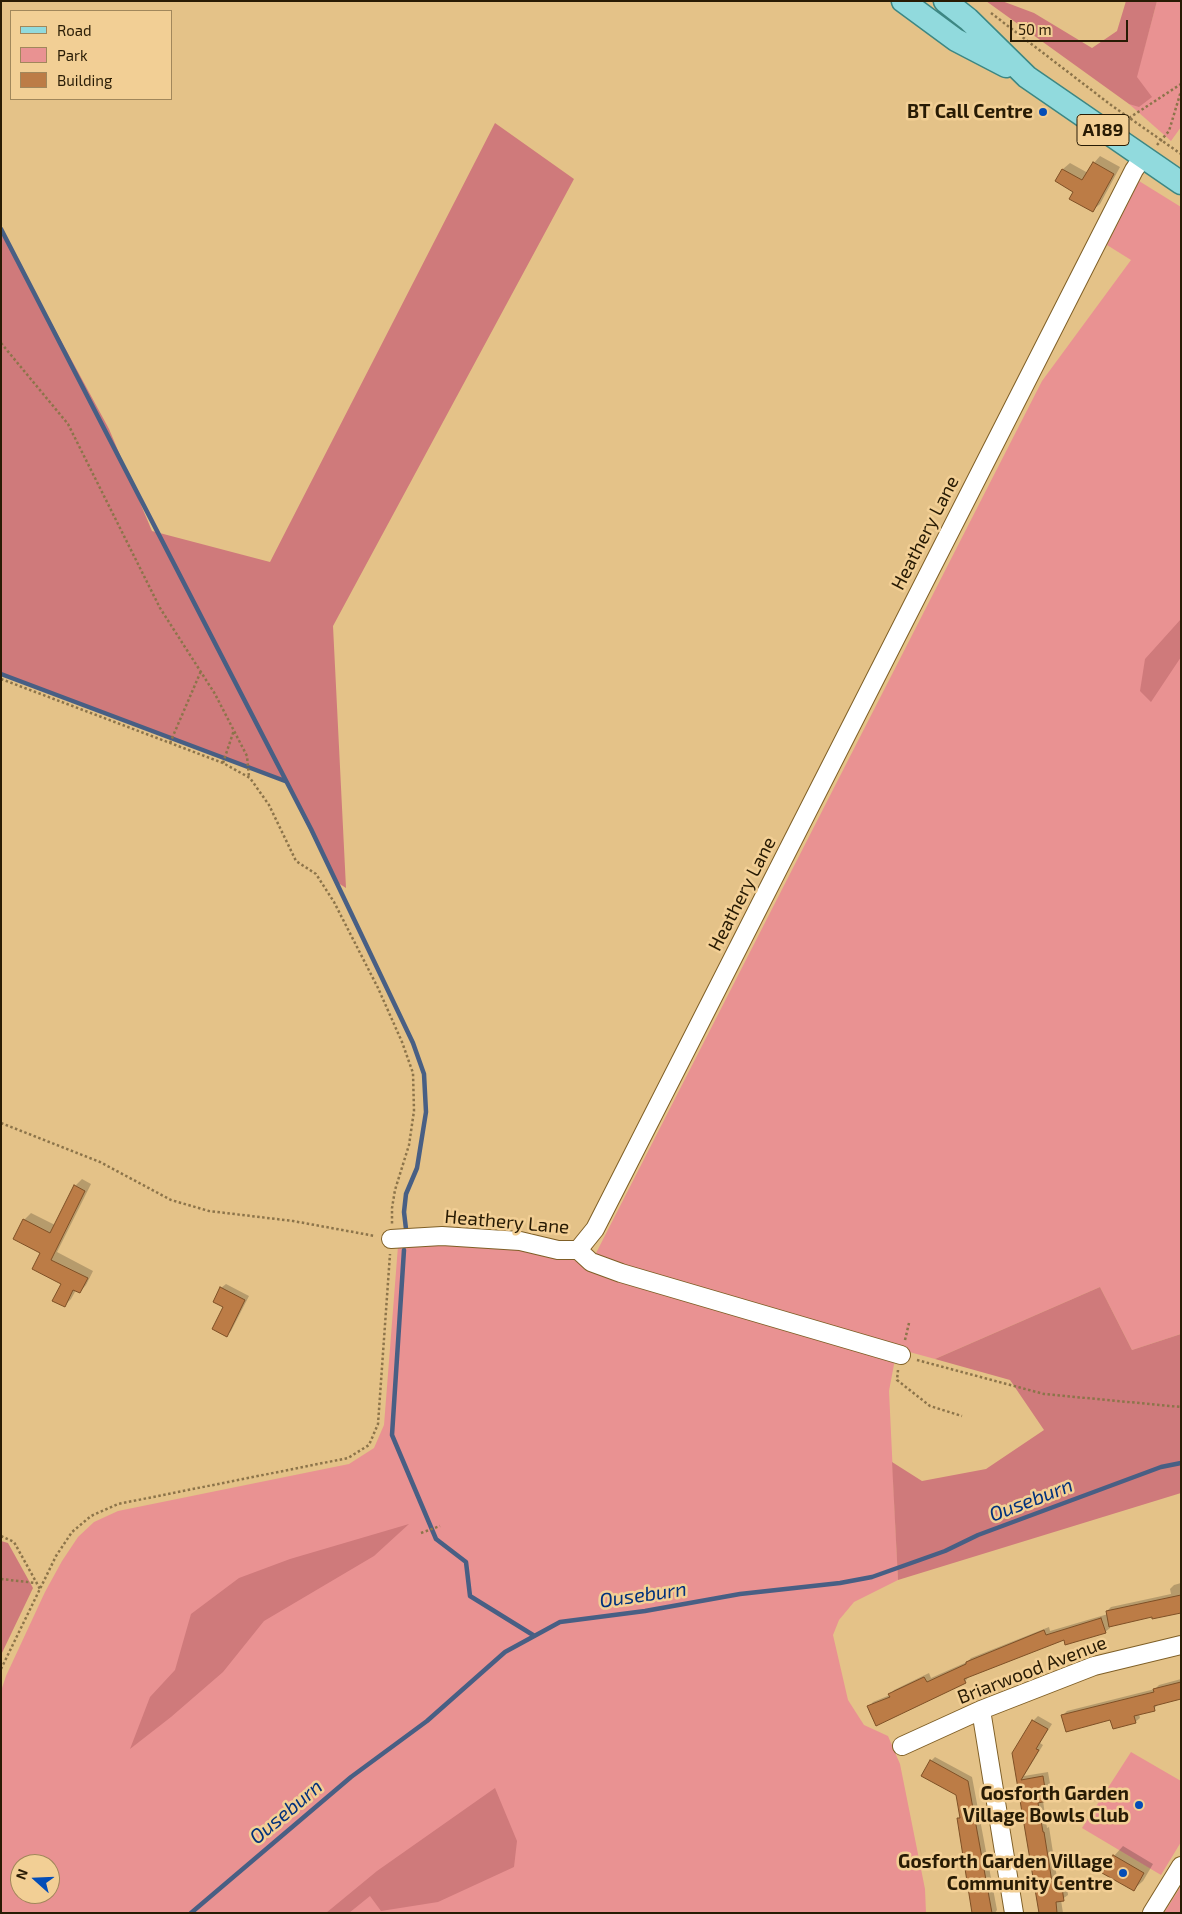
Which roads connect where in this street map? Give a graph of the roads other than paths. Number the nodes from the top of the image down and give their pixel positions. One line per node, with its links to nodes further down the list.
1 (903, 1): 3 (main road, A189)
2 (945, 1): 3 (main road, A189)
3 (1026, 76): 4 (main road, A189)
4 (1143, 157): 5 (main road, A189); 7 (street, Heathery Lane)
5 (1181, 183)
6 (391, 1239): 7 (street, Heathery Lane)
7 (578, 1250): 8 (street)
8 (901, 1355)
9 (1181, 1645): 10 (street, Briarwood Avenue)
10 (981, 1710): 11 (street, Briarwood Avenue); 13 (street)
11 (902, 1746)
12 (1181, 1866): 14 (street)
13 (1014, 1913)
14 (1152, 1913)

